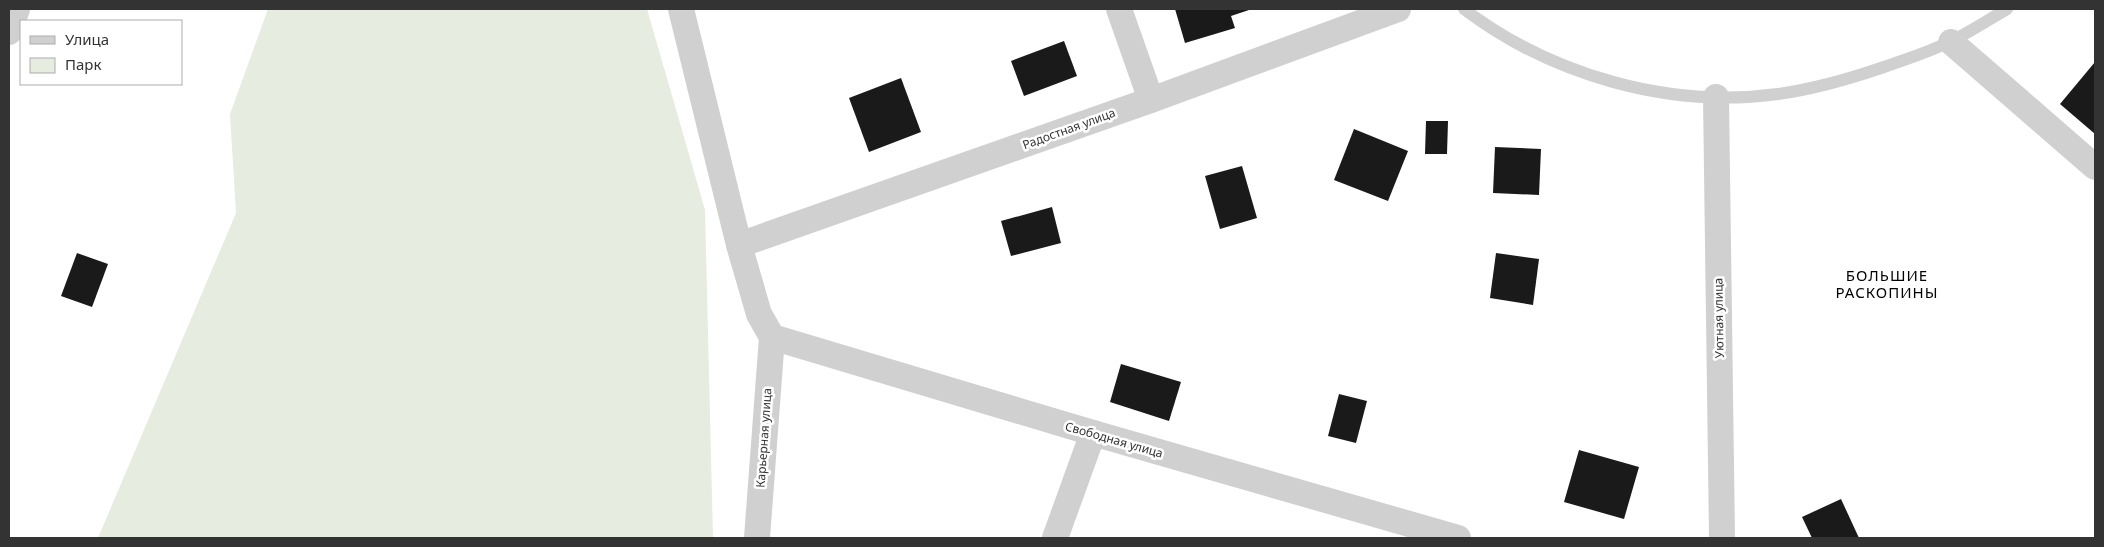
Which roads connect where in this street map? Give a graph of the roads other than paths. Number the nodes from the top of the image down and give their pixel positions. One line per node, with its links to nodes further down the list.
1 (17, 9): 7 (street)
2 (681, 9): 12 (street)
3 (1119, 9): 10 (street)
4 (1398, 9): 10 (street, Радостная улица)
5 (1464, 9): 9 (lane)
6 (2007, 9): 8 (lane)
7 (9, 31)
8 (1951, 42): 9 (lane); 11 (street)
9 (1716, 97): 18 (street, Уютная улица)
10 (1151, 100): 12 (street, Радостная улица)
11 (2095, 167)
12 (740, 245): 13 (street)
13 (772, 338): 14 (street, Свободная улица); 15 (street, Карьерная улица)
14 (1092, 434): 16 (street); 17 (street, Свободная улица)
15 (757, 538)
16 (1055, 538)
17 (1458, 538)
18 (1722, 538)

